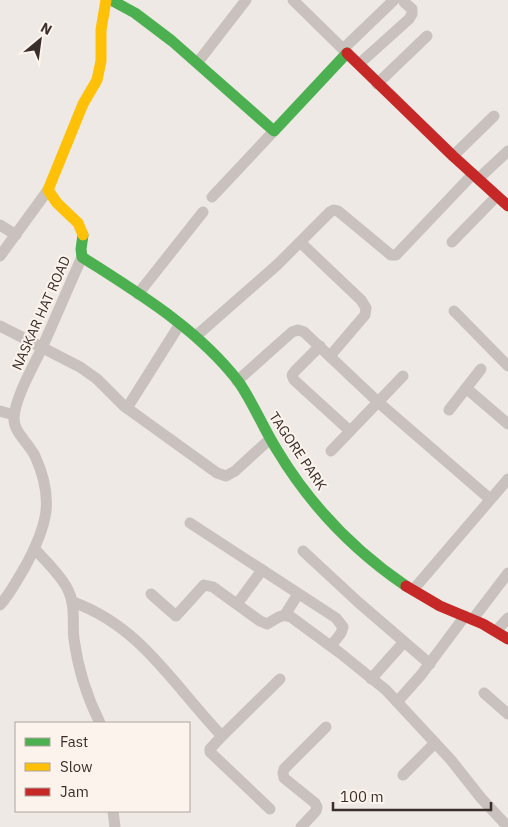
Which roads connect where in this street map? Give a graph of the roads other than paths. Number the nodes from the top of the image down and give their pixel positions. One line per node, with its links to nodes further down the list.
1 (106, 0): 16 (street)
2 (111, 0): 8 (street)
3 (246, 0): 8 (street)
4 (294, 0): 7 (street)
5 (399, 1): 7 (street); 9 (street)
6 (427, 36): 10 (street)
7 (345, 51): 9 (street); 12 (street)
8 (198, 62): 12 (street)
9 (359, 64): 10 (street)
10 (378, 84): 14 (street)
11 (494, 116): 14 (street)
12 (274, 131): 17 (street)
13 (508, 152): 15 (street)
14 (453, 156): 15 (street)
15 (475, 177): 18 (street); 24 (street)
16 (48, 190): 22 (street); 26 (street, NASKAR HAT ROAD)
17 (212, 196)
18 (497, 196): 19 (street); 23 (street)
19 (508, 206)
20 (203, 212): 27 (street)
21 (0, 225): 22 (street)
22 (16, 235): 25 (street)
23 (452, 242)
24 (301, 243): 31 (street); 34 (street)
25 (0, 256)
26 (82, 257): 27 (street, TAGORE PARK); 33 (street, NASKAR HAT ROAD)
27 (138, 294): 29 (street, TAGORE PARK)
28 (454, 311): 35 (street)
29 (180, 324): 31 (street, TAGORE PARK); 41 (street)
30 (0, 326): 33 (street)
31 (196, 336): 38 (street, TAGORE PARK)
32 (320, 346): 34 (street); 38 (street); 46 (street)
33 (42, 348): 41 (street); 44 (street, NASKAR HAT ROAD)
34 (330, 356): 40 (street)
35 (508, 366)
36 (481, 369): 39 (street)
37 (403, 376): 40 (street)
38 (237, 381): 47 (street, TAGORE PARK)
39 (466, 388): 42 (street); 45 (street)
40 (378, 402): 46 (street); 50 (street)
41 (127, 408): 47 (street)
42 (449, 410)
43 (0, 411): 44 (street)
44 (14, 415): 52 (street)
45 (508, 424)
46 (350, 431): 48 (street)
47 (270, 439): 56 (street, TAGORE PARK)
48 (331, 451)
49 (507, 482): 50 (street)
50 (490, 499): 56 (street)
51 (190, 523): 54 (street)
52 (34, 549): 59 (street); 61 (street)
53 (303, 551): 67 (street)
54 (262, 570): 58 (street); 60 (street)
55 (508, 573): 63 (street)
56 (412, 590): 63 (street, TAGORE PARK)
57 (151, 594): 60 (street)
58 (298, 594): 62 (street); 68 (street)
59 (73, 602): 75 (street); 77 (street)
60 (237, 604): 62 (street)
61 (0, 605)
62 (285, 615): 68 (street)
63 (469, 617): 65 (street, TAGORE PARK); 69 (street)
64 (508, 618): 65 (street)
65 (497, 630): 66 (street, TAGORE PARK)
66 (508, 639)
67 (404, 642): 69 (street); 71 (street)
68 (331, 646): 71 (street)
69 (430, 664): 73 (street)
70 (280, 679): 77 (street)
71 (372, 679): 73 (street)
72 (484, 693): 74 (street)
73 (397, 702): 78 (street)
74 (508, 714)
75 (100, 722)
76 (326, 727): 83 (street)
77 (222, 736): 80 (street)
78 (435, 743): 79 (street); 84 (street)
79 (403, 774)
80 (270, 809)
81 (113, 812): 82 (street)
82 (115, 827)
83 (301, 827)
84 (508, 827)

